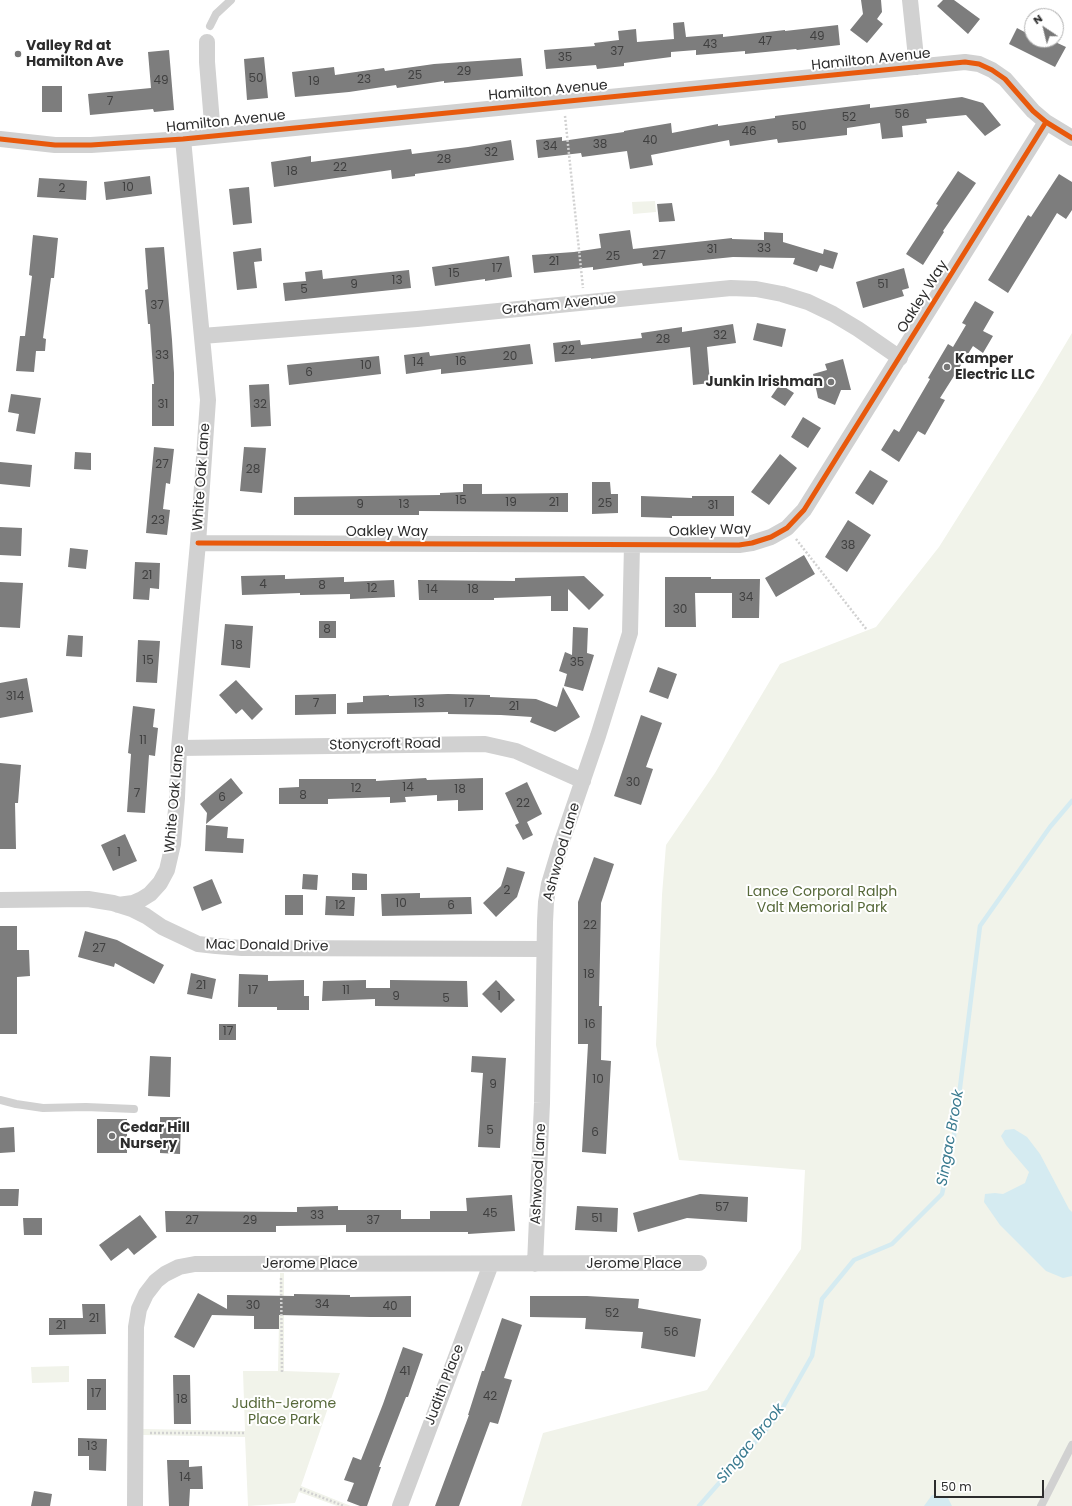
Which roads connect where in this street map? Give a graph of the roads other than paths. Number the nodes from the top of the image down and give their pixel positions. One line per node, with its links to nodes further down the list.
1 (231, 0): 3 (lane)
2 (910, 0): 5 (street)
3 (210, 26)
4 (207, 42): 7 (street)
5 (917, 67): 6 (street, Hamilton Avenue); 7 (street, Hamilton Avenue)
6 (1046, 122): 8 (street, Hamilton Avenue); 12 (street, Oakley Way)
7 (213, 135): 10 (street, Hamilton Avenue)
8 (1072, 138)
9 (0, 139): 10 (street, Hamilton Avenue)
10 (183, 139): 11 (street, White Oak Lane)
11 (202, 336): 12 (street, Graham Avenue); 13 (street, White Oak Lane)
12 (900, 358): 14 (street, Oakley Way)
13 (198, 543): 14 (street, Oakley Way); 15 (street, White Oak Lane)
14 (632, 545): 16 (street, Ashwood Lane)
15 (179, 748): 16 (street, Stonycroft Road); 18 (street, White Oak Lane)
16 (583, 781): 19 (street, Ashwood Lane)
17 (0, 900): 18 (street, Mac Donald Drive)
18 (118, 905): 19 (street, Mac Donald Drive)
19 (544, 949): 24 (street, Ashwood Lane)
20 (0, 1100): 21 (lane)
21 (134, 1109)
22 (699, 1263): 24 (street, Jerome Place)
23 (491, 1264): 24 (street, Jerome Place); 26 (street, Jerome Place); 27 (street, Judith Place)
24 (535, 1264)
25 (1072, 1445): 28 (lane)
26 (135, 1506)
27 (400, 1506)
28 (1042, 1506)

